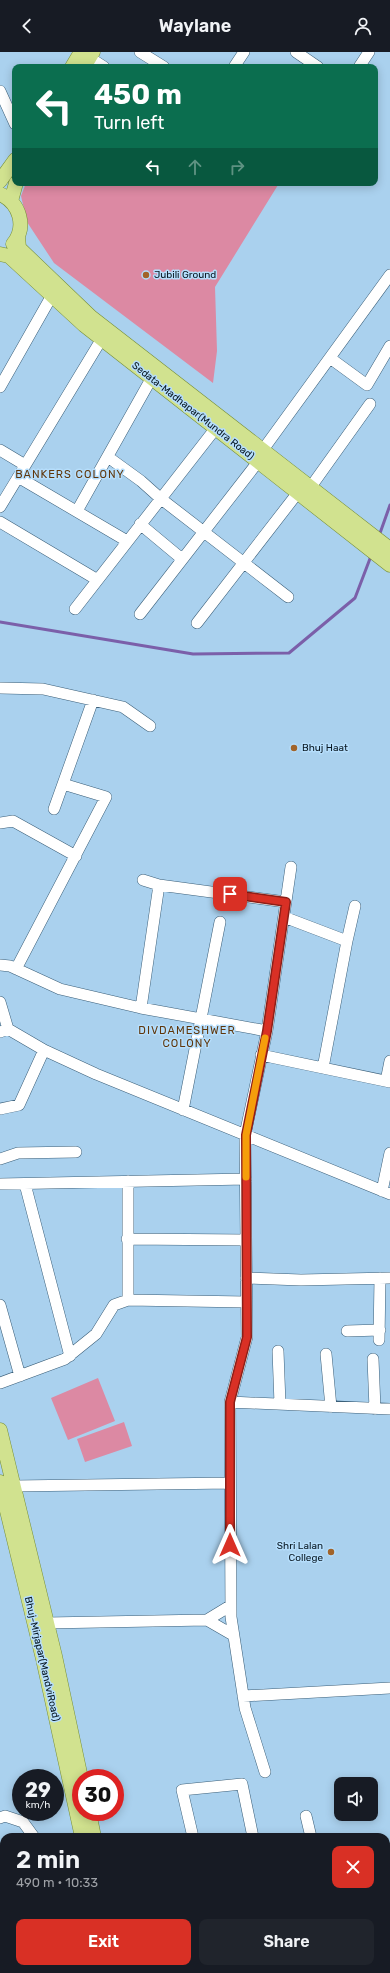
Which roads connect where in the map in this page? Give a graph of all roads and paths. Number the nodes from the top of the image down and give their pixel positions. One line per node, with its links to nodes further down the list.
1 (140, 52): 8 (street)
2 (244, 52): 9 (street)
3 (296, 52): 10 (street)
4 (369, 52): 11 (street)
5 (87, 57): 6 (main road); 7 (street)
6 (76, 64)
7 (99, 64)
8 (159, 64)
9 (236, 64)
10 (314, 64)
11 (361, 64)
12 (0, 91): 13 (street)
13 (12, 117)
14 (12, 164): 15 (main road)
15 (0, 181)
16 (14, 186): 17 (main road)
17 (6, 197): 18 (main road)
18 (18, 237): 19 (main road); 21 (main road, Sedata-Madhapar(Mundra Road))
19 (0, 253): 21 (main road, Sedata-Madhapar(Mundra Road))
20 (390, 275): 24 (street)
21 (55, 290): 25 (main road, Sedata-Madhapar(Mundra Road)); 26 (street)
22 (98, 345): 32 (street)
23 (390, 346): 24 (street)
24 (330, 358): 30 (street)
25 (154, 374): 30 (main road, Sedata-Madhapar(Mundra Road)); 31 (street); 35 (main road, Sedata-Madhapar(Mundra Road))
26 (0, 387)
27 (370, 404): 35 (street)
28 (212, 433): 36 (street)
29 (0, 450): 32 (street)
30 (262, 451): 35 (main road, Sedata-Madhapar(Mundra Road))
31 (108, 457): 36 (street); 38 (street)
32 (25, 465): 34 (street)
33 (254, 467): 42 (street)
34 (18, 477): 37 (street); 38 (street)
35 (304, 488): 41 (main road, Sedata-Madhapar(Mundra Road)); 46 (street)
36 (160, 498): 40 (street); 42 (street)
37 (0, 507)
38 (77, 511): 43 (street)
39 (0, 522): 48 (street)
40 (140, 524): 43 (street); 45 (street)
41 (352, 528): 44 (main road, Sedata-Madhapar(Mundra Road)); 47 (main road, Sedata-Madhapar(Mundra Road))
42 (204, 531): 45 (street); 46 (street)
43 (127, 541): 48 (street)
44 (390, 549)
45 (182, 559): 51 (street)
46 (244, 562): 49 (street); 52 (street)
47 (390, 565)
48 (96, 579): 50 (street)
49 (288, 597)
50 (75, 609)
51 (140, 614)
52 (197, 623)
53 (0, 688): 54 (street)
54 (93, 700): 55 (street); 56 (street)
55 (150, 726)
56 (63, 784): 57 (street); 59 (street)
57 (54, 809)
58 (0, 822): 59 (street)
59 (76, 856): 69 (street)
60 (292, 867): 63 (street)
61 (143, 880): 62 (street)
62 (159, 885): 63 (street); 71 (street)
63 (286, 902): 65 (street)
64 (355, 906): 67 (street)
65 (284, 917): 67 (street); 74 (street)
66 (220, 922): 72 (street)
67 (347, 941): 78 (street)
68 (0, 963): 69 (street)
69 (16, 970): 71 (street)
70 (0, 1002): 73 (street)
71 (141, 1008): 72 (street)
72 (201, 1019): 74 (street); 81 (street)
73 (4, 1030): 75 (street)
74 (267, 1031): 76 (street)
75 (44, 1050): 80 (street); 81 (street)
76 (261, 1055): 78 (street); 82 (street)
77 (390, 1061): 79 (street)
78 (324, 1068): 79 (street)
79 (388, 1082)
80 (0, 1109)
81 (183, 1110): 82 (street)
82 (246, 1135): 86 (street); 90 (street)
83 (76, 1152): 85 (street)
84 (390, 1152): 90 (street)
85 (0, 1159)
86 (246, 1179): 87 (street); 92 (street)
87 (128, 1182): 89 (street); 91 (street)
88 (0, 1184): 89 (street)
89 (25, 1184): 101 (street)
90 (386, 1193)
91 (127, 1239): 92 (street); 95 (street)
92 (246, 1240): 93 (street)
93 (246, 1278): 94 (street); 96 (street)
94 (385, 1278): 98 (street)
95 (128, 1300): 96 (street); 101 (street)
96 (246, 1302): 105 (street)
97 (0, 1304): 103 (street)
98 (347, 1331)
99 (278, 1352): 106 (street)
100 (326, 1354): 107 (street)
101 (70, 1356): 103 (street)
102 (373, 1359): 108 (street)
103 (20, 1376): 104 (street)
104 (0, 1383)
105 (230, 1402): 106 (street); 112 (street)
106 (280, 1404): 107 (street)
107 (331, 1407): 108 (street)
108 (375, 1409): 109 (street)
109 (390, 1409)
110 (0, 1430): 113 (main road, Bhuj-Mirjapar(MandviRoad))
111 (0, 1482): 126 (main road, Bhuj-Mirjapar(MandviRoad))
112 (230, 1484): 113 (street); 114 (street)
113 (14, 1486): 116 (main road, Bhuj-Mirjapar(MandviRoad))
114 (230, 1606): 115 (street); 117 (street)
115 (207, 1620): 116 (street); 117 (street)
116 (47, 1623): 120 (main road, Bhuj-Mirjapar(MandviRoad))
117 (233, 1635): 119 (street)
118 (390, 1688): 119 (street)
119 (243, 1696): 121 (street)
120 (79, 1769)
121 (265, 1772)
122 (306, 1816): 130 (street)
123 (0, 1818): 125 (street)
124 (91, 1821): 127 (main road)
125 (31, 1833)
126 (81, 1833)
127 (93, 1833)
128 (192, 1833): 129 (street)
129 (252, 1833)
130 (310, 1833)

